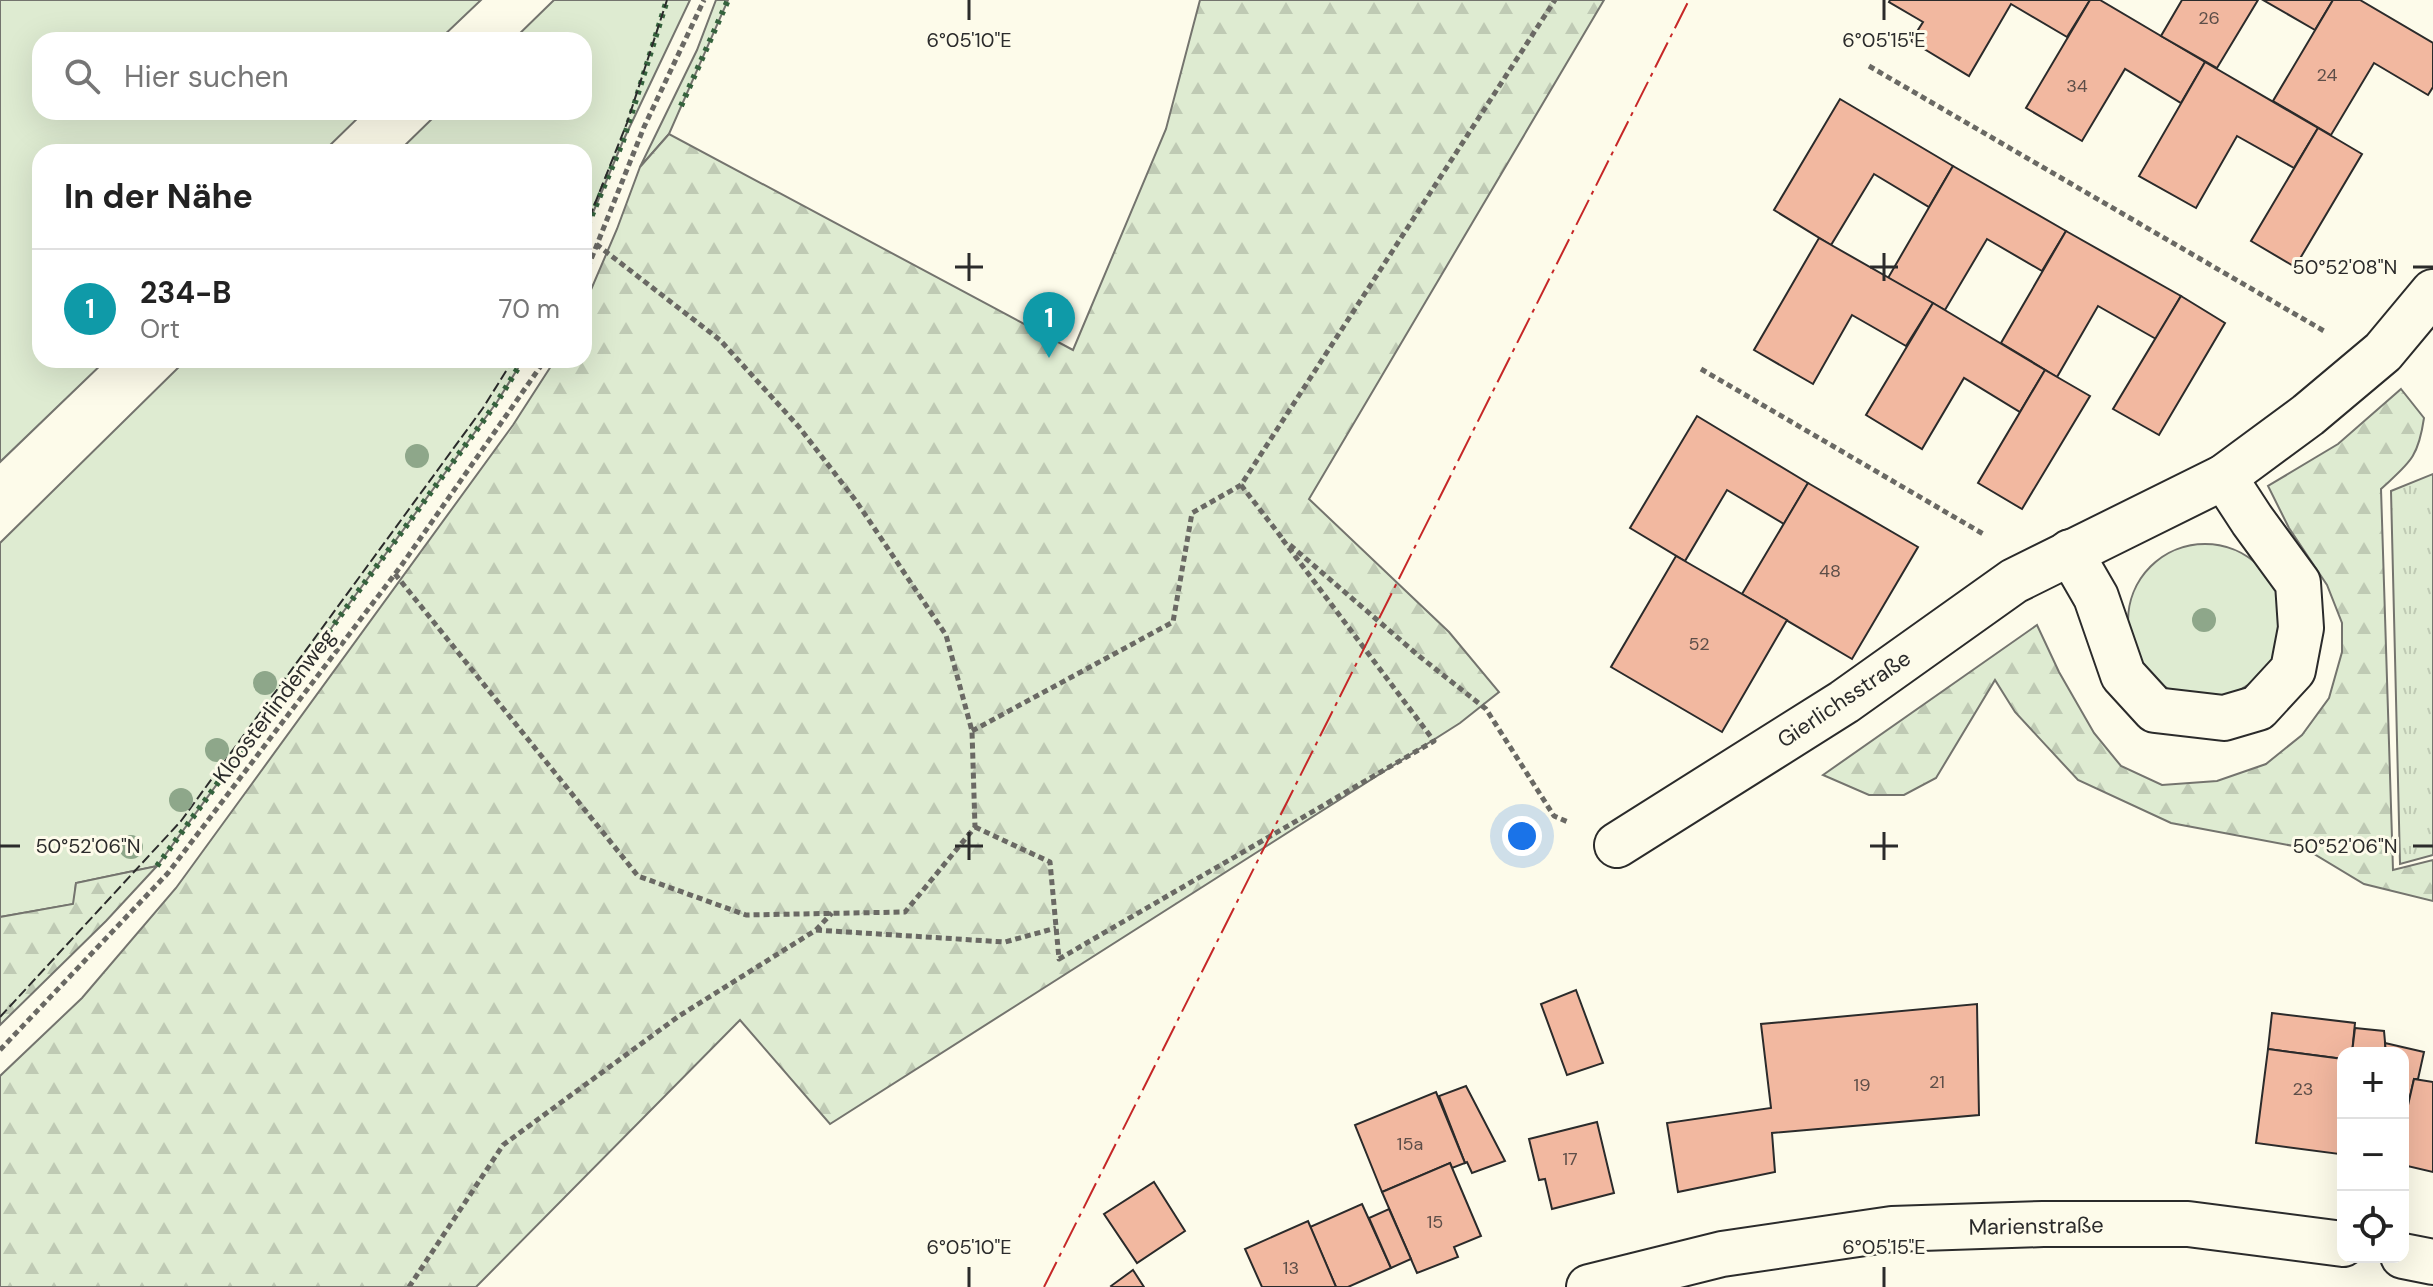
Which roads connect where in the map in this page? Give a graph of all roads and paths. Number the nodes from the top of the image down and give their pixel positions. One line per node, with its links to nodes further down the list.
1 (704, 0): 4 (path)
2 (1555, 0): 11 (path)
3 (1869, 66): 7 (path)
4 (596, 244): 5 (path); 15 (path)
5 (592, 255)
6 (2433, 292): 7 (street, Gierlichsstraße)
7 (2373, 360): 10 (street, Gierlichsstraße)
8 (539, 368): 14 (path, Kloosterlindenweg)
9 (1701, 369): 13 (path)
10 (2224, 477): 13 (street, Gierlichsstraße); 13 (street)
11 (1241, 485): 12 (path); 15 (path)
12 (1280, 536): 17 (path); 19 (path)
13 (2055, 559): 17 (street, Gierlichsstraße)
14 (395, 574): 18 (path); 21 (path, Kloosterlindenweg)
15 (972, 731): 16 (path)
16 (975, 827): 18 (path); 19 (path)
17 (1617, 845)
18 (833, 912): 20 (path)
19 (1056, 928): 20 (path)
20 (816, 930): 25 (path)
21 (0, 1050)
22 (2337, 1243): 26 (street, Marienstraße)
23 (2409, 1257): 24 (street)
24 (2433, 1262)
25 (409, 1287)
26 (1589, 1287)

